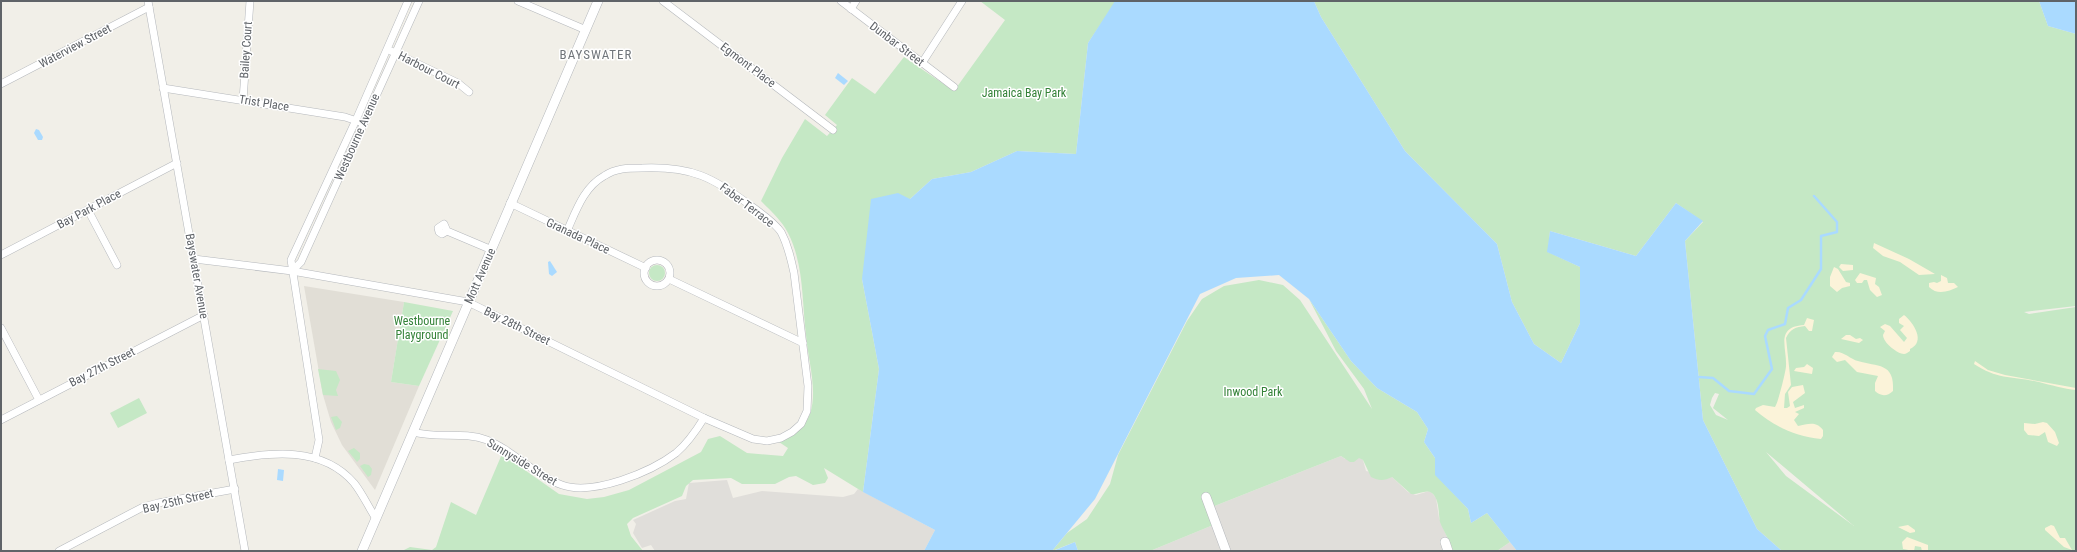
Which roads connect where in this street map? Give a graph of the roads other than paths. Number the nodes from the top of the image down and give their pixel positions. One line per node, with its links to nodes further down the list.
1 (250, 1): 20 (street, Bailey Court)
2 (408, 1): 13 (street, Westbourne Avenue)
3 (419, 1): 14 (street, Westbourne Avenue)
4 (518, 1): 12 (street)
5 (598, 1): 12 (street, Mott Avenue)
6 (663, 1): 22 (street, Egmont Place)
7 (841, 1): 11 (street, Dunbar Street)
8 (856, 1): 11 (street)
9 (962, 1): 15 (street)
10 (149, 4): 16 (street, Waterview Street); 18 (street, Bayswater Avenue)
11 (851, 8): 15 (street, Dunbar Street)
12 (586, 30): 24 (street, Mott Avenue)
13 (387, 49): 14 (street, Harbour Court); 21 (street, Westbourne Avenue)
14 (395, 53): 19 (street, Harbour Court); 21 (street, Westbourne Avenue)
15 (922, 63): 17 (street, Dunbar Street)
16 (1, 84)
17 (954, 87)
18 (163, 88): 20 (street, Trist Place); 23 (street, Bayswater Avenue)
19 (469, 92)
20 (243, 100): 21 (street, Trist Place)
21 (360, 121): 33 (street, Westbourne Avenue)
22 (833, 130)
23 (177, 163): 25 (street, Bay Park Place); 30 (street, Bayswater Avenue)
24 (510, 203): 27 (street, Granada Place); 28 (street, Mott Avenue)
25 (88, 210): 29 (street, Bay Park Place); 31 (street)
26 (447, 231): 28 (street)
27 (567, 231): 32 (street, Granada Place); 38 (street, Faber Terrace)
28 (492, 250): 35 (street, Mott Avenue)
29 (1, 255)
30 (194, 259): 33 (street, Bay 28th Street); 36 (street, Bayswater Avenue)
31 (117, 265)
32 (646, 268): 34 (street); 34 (street)
33 (292, 271): 35 (street, Bay 28th Street); 44 (street, Westbourne Avenue)
34 (669, 279): 38 (street)
35 (468, 302): 40 (street, Bay 28th Street); 42 (street, Mott Avenue)
36 (204, 315): 39 (street, Bay 27th Street); 45 (street, Bayswater Avenue)
37 (1, 328): 39 (street)
38 (803, 343): 43 (street, Faber Terrace)
39 (39, 400): 41 (street, Bay 27th Street)
40 (704, 418): 42 (street, Sunnyside Street); 43 (street, Bay 28th Street)
41 (1, 420)
42 (413, 432): 48 (street, Mott Avenue)
43 (776, 440)
44 (315, 458): 45 (street); 48 (street)
45 (229, 460): 46 (street, Bayswater Avenue)
46 (235, 489): 49 (street, Bay 25th Street); 50 (street, Bayswater Avenue)
47 (1206, 497): 52 (street)
48 (375, 517): 51 (street, Mott Avenue)
49 (59, 551)
50 (245, 551)
51 (362, 551)
52 (1226, 551)

